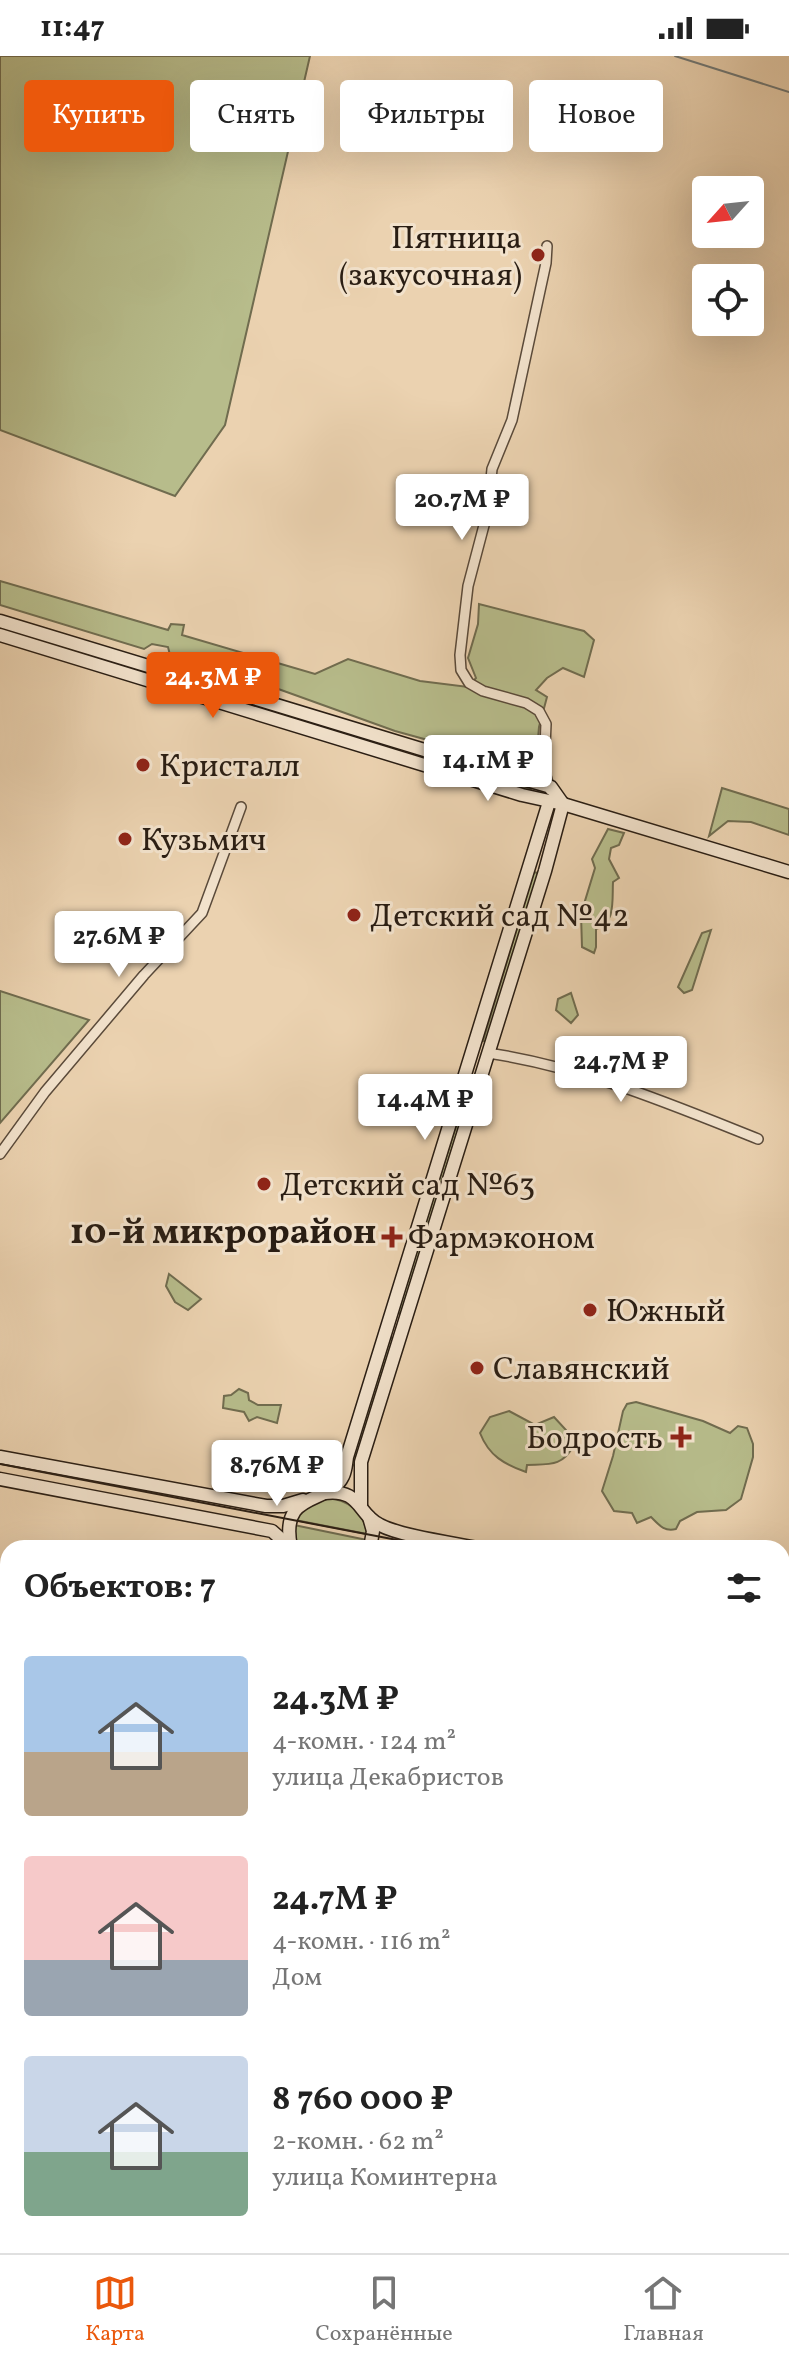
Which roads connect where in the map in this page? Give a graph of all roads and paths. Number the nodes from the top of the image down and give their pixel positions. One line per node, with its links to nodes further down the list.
1 (547, 246): 6 (street)
2 (0, 621): 4 (street)
3 (0, 635): 5 (street)
4 (339, 723): 5 (street); 6 (street)
5 (334, 738): 7 (street)
6 (551, 787): 7 (street)
7 (556, 803): 9 (street); 10 (street); 11 (street)
8 (241, 807): 14 (street)
9 (530, 867): 10 (street); 15 (street)
10 (545, 871): 12 (street)
11 (789, 872)
12 (488, 1053): 13 (street); 16 (street)
13 (758, 1139)
14 (0, 1154)
15 (389, 1323): 16 (street); 19 (street)
16 (404, 1328): 20 (street)
17 (0, 1457): 19 (street)
18 (0, 1479): 22 (street)
19 (316, 1495): 20 (street); 23 (street)
20 (361, 1505): 21 (street)
21 (369, 1517): 24 (street); 25 (street)
22 (282, 1540)
23 (290, 1540)
24 (371, 1540)
25 (440, 1540)

